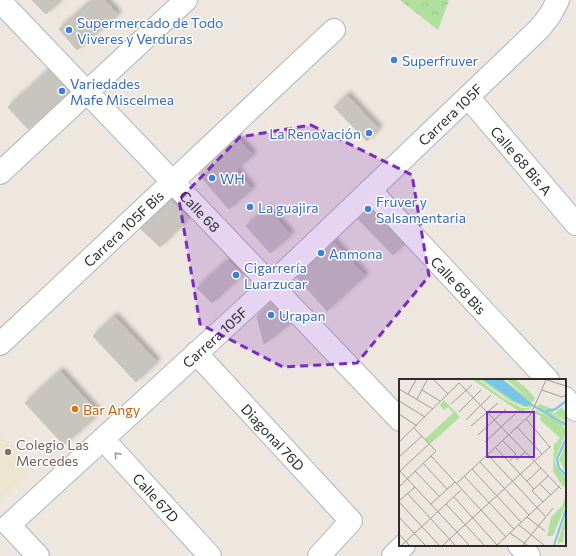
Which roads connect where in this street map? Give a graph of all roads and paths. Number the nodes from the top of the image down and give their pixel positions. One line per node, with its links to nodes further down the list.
1 (186, 0): 5 (street)
2 (558, 1): 6 (street, Carrera 105F)
3 (3, 3): 5 (street, Calle 68)
4 (334, 30): 8 (street, Carrera 105F Bis)
5 (87, 92): 7 (street); 8 (street, Calle 68)
6 (468, 97): 9 (street, Carrera 105F); 10 (street, Calle 68 Bis A)
7 (0, 173)
8 (173, 182): 11 (street, Calle 68); 12 (street, Carrera 105F Bis)
9 (370, 190): 11 (street, Carrera 105F); 14 (street, Calle 68 Bis)
10 (576, 224)
11 (271, 285): 13 (street, Carrera 105F); 17 (street, Calle 68)
12 (0, 344)
13 (196, 353): 18 (street, Carrera 105F); 24 (street, Diagonal 76D)
14 (547, 379)
15 (566, 399): 16 (street)
16 (576, 410)
17 (399, 419)
18 (103, 439): 19 (street, Carrera 105F); 23 (street, Calle 67D, one-way to 18)
19 (4, 529): 22 (street)
20 (403, 546): 25 (street)
21 (520, 546): 26 (street)
22 (38, 556)
23 (210, 556)
24 (319, 556)
25 (393, 556)
26 (529, 556)

